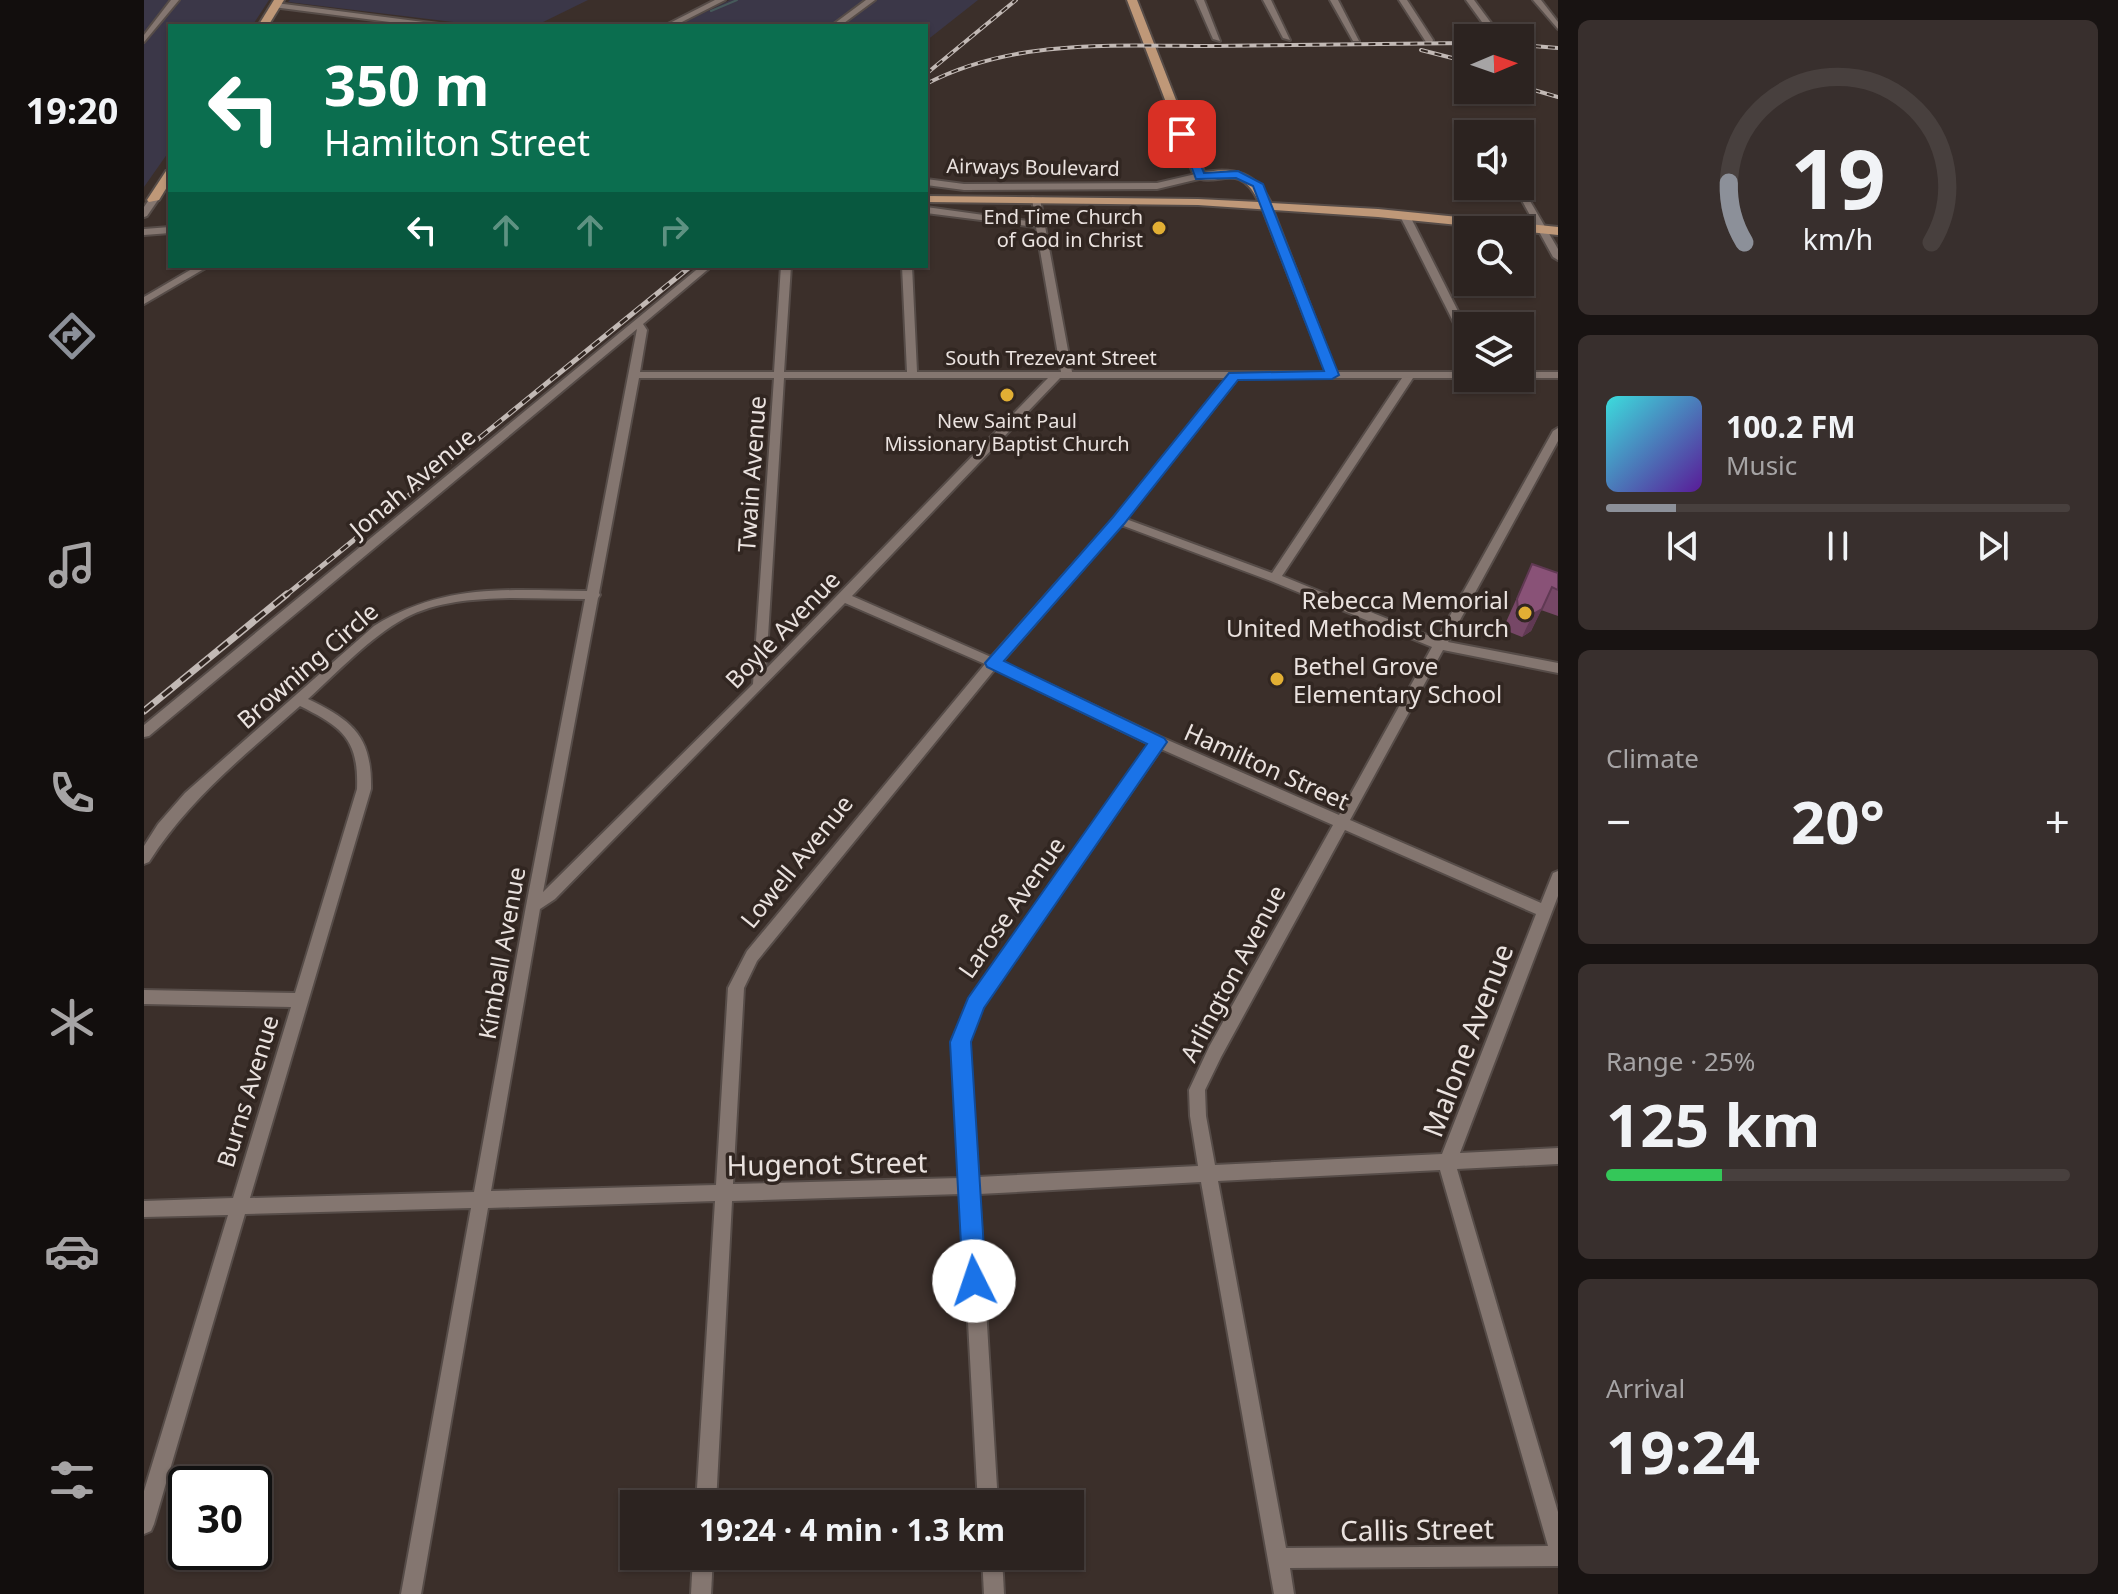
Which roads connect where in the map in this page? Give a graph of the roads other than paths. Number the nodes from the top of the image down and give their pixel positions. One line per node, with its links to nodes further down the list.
1 (175, 0): 22 (street)
2 (721, 0): 15 (street)
3 (871, 0): 16 (street)
4 (1132, 0): 25 (main road)
5 (1200, 0): 20 (street)
6 (1267, 0): 19 (street)
7 (1334, 0): 21 (street)
8 (1403, 0): 23 (street)
9 (1470, 0): 17 (street)
10 (1537, 0): 18 (street)
11 (278, 3): 12 (street); 13 (main road)
12 (378, 22): 14 (street)
13 (264, 24)
14 (408, 24)
15 (672, 24)
16 (838, 24)
17 (1488, 24)
18 (1558, 27)
19 (1287, 38)
20 (1217, 39)
21 (1356, 39)
22 (144, 40)
23 (1429, 40)
24 (168, 175): 29 (main road)
25 (1200, 176): 26 (street, Airways Boulevard); 31 (main road, Airways Boulevard)
26 (928, 182)
27 (928, 199): 28 (main road, Airways Boulevard)
28 (1035, 199): 31 (main road, Airways Boulevard); 35 (street)
29 (148, 200): 33 (street)
30 (1525, 200): 36 (street)
31 (1266, 205): 34 (main road, Airways Boulevard); 52 (street)
32 (928, 210): 35 (street, Airways Boulevard)
33 (144, 214)
34 (1405, 216): 36 (main road, Airways Boulevard); 46 (street)
35 (1039, 225): 51 (street)
36 (1540, 229): 38 (main road, Airways Boulevard); 40 (street)
37 (168, 230): 39 (street)
38 (1558, 231)
39 (144, 232)
40 (1558, 257)
41 (201, 268): 45 (street)
42 (705, 268): 47 (street, Jonah Avenue)
43 (786, 268): 49 (street, Twain Avenue)
44 (907, 268): 50 (street)
45 (144, 301)
46 (1454, 313)
47 (638, 323): 48 (street, Kimball Avenue); 68 (street, Jonah Avenue)
48 (634, 375): 49 (street, South Trezevant Street); 61 (street, Kimball Avenue)
49 (780, 375): 50 (street, South Trezevant Street); 66 (street, Twain Avenue)
50 (912, 375): 51 (street, South Trezevant Street)
51 (1062, 375): 56 (street, South Trezevant Street); 62 (street, Boyle Avenue)
52 (1332, 375): 56 (street, South Trezevant Street); 57 (street, South Trezevant Street)
53 (1454, 375): 57 (street, South Trezevant Street)
54 (1534, 375): 55 (street)
55 (1558, 375)
56 (1234, 376): 59 (street, Lowell Avenue)
57 (1409, 376): 60 (street)
58 (1558, 431): 63 (street, Arlington Avenue)
59 (1119, 520): 60 (street); 64 (street, Lowell Avenue)
60 (1275, 578): 63 (street)
61 (594, 595): 67 (street, Browning Circle); 73 (street, Kimball Avenue)
62 (843, 597): 64 (street, Hamilton Street); 66 (street, Boyle Avenue)
63 (1440, 645): 65 (street); 70 (street, Arlington Avenue)
64 (993, 663): 69 (street, Hamilton Street); 81 (street, Lowell Avenue)
65 (1558, 668)
66 (759, 685): 73 (street, Boyle Avenue)
67 (299, 700): 71 (street, Browning Circle); 76 (street, Burns Avenue)
68 (144, 732)
69 (1158, 742): 70 (street, Hamilton Street); 80 (street, Larose Avenue)
70 (1341, 822): 74 (street, Hamilton Street); 79 (street, Arlington Avenue)
71 (144, 858)
72 (1558, 877): 74 (street, Malone Avenue)
73 (533, 906): 82 (street, Kimball Avenue)
74 (1544, 911): 78 (street, Malone Avenue)
75 (144, 997): 76 (street)
76 (299, 1000): 83 (street, Burns Avenue)
77 (1558, 1156): 78 (street, Hugenot Street)
78 (1447, 1164): 79 (street, Hugenot Street); 88 (street, Malone Avenue)
79 (1207, 1175): 80 (street, Hugenot Street); 90 (street, Arlington Avenue)
80 (968, 1186): 81 (street, Hugenot Street); 86 (street, Larose Avenue)
81 (724, 1191): 82 (street, Hugenot Street); 85 (street, Lowell Avenue)
82 (481, 1201): 83 (street, Hugenot Street); 93 (street, Kimball Avenue)
83 (237, 1205): 84 (street, Hugenot Street); 87 (street, Burns Avenue)
84 (144, 1209)
85 (707, 1490)
86 (987, 1490)
87 (144, 1524)
88 (1558, 1546)
89 (1558, 1556): 90 (street, Callis Street)
90 (1277, 1558): 96 (street, Arlington Avenue)
91 (702, 1570): 94 (street)
92 (993, 1570): 95 (street)
93 (411, 1594)
94 (701, 1594)
95 (994, 1594)
96 (1284, 1594)

